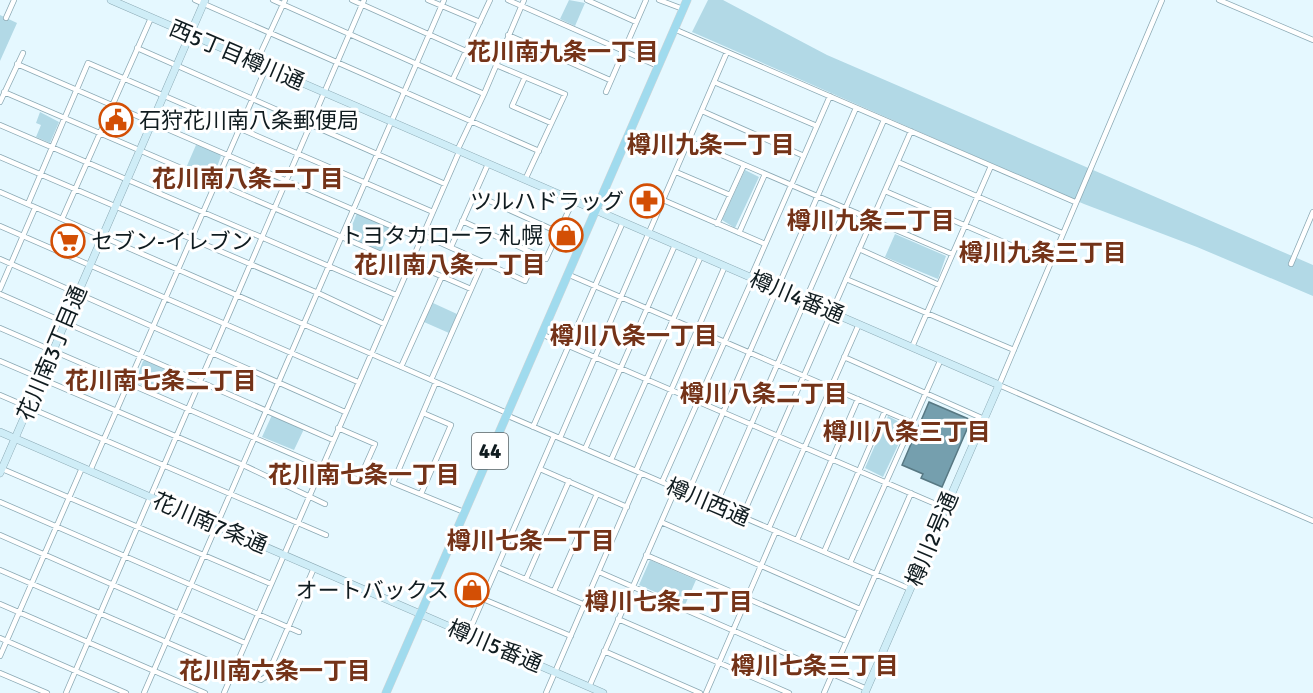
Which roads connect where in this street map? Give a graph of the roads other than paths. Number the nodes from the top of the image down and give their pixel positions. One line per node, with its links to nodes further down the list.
1 (6, 0): 16 (street)
2 (111, 0): 20 (street, 西5丁目樽川通)
3 (195, 0): 17 (street)
4 (273, 0): 18 (street)
5 (352, 0): 19 (street)
6 (428, 0): 21 (street)
7 (490, 0): 26 (street)
8 (508, 0): 22 (street)
9 (524, 0): 22 (street)
10 (587, 0): 27 (street)
11 (646, 0): 27 (street)
12 (659, 0): 23 (street)
13 (687, 0): 23 (main road, 44)
14 (1162, 0): 113 (street)
15 (1219, 0): 35 (street)
16 (13, 1): 24 (street)
17 (204, 2): 30 (street); 33 (street, 花川南3丁目通)
18 (284, 2): 30 (street); 31 (street)
19 (363, 2): 31 (street); 32 (street)
20 (124, 3): 25 (street, 西5丁目樽川通)
21 (443, 3): 26 (street); 32 (street)
22 (521, 6): 34 (street); 38 (street)
23 (683, 9): 28 (main road, 44)
24 (6, 18)
25 (151, 18): 33 (street, 西5丁目樽川通); 36 (street)
26 (480, 22): 37 (street)
27 (636, 22): 38 (street)
28 (674, 29): 39 (street); 46 (main road, 44)
29 (1313, 30): 35 (street)
30 (270, 33): 41 (street); 42 (street)
31 (349, 33): 42 (street); 43 (street)
32 (429, 34): 37 (street); 43 (street)
33 (190, 35): 41 (street, 西5丁目樽川通); 47 (street, 花川南3丁目通)
34 (508, 35): 45 (street); 52 (street)
35 (1311, 39)
36 (137, 48): 47 (street); 50 (street)
37 (466, 51): 51 (street)
38 (622, 51): 46 (street); 52 (street)
39 (727, 52): 53 (street); 61 (street)
40 (23, 53): 44 (street)
41 (256, 63): 48 (street, 西5丁目樽川通)
42 (337, 63): 56 (street); 58 (street)
43 (417, 63): 51 (street); 56 (street)
44 (17, 64): 54 (street); 55 (street)
45 (496, 65): 49 (street); 60 (street)
46 (658, 66): 120 (main road, 44)
47 (176, 67): 59 (street, 花川南3丁目通); 62 (street)
48 (266, 68): 58 (street, 西5丁目樽川通); 62 (street)
49 (525, 77): 72 (street); 72 (street)
50 (124, 78): 54 (street); 59 (street); 64 (street)
51 (453, 79): 60 (street)
52 (610, 80): 57 (street)
53 (714, 82): 66 (street); 75 (street)
54 (76, 91): 64 (street); 67 (street)
55 (4, 92): 63 (street); 67 (street)
56 (404, 92): 69 (street); 71 (street)
57 (606, 92)
58 (324, 93): 71 (street, 西5丁目樽川通); 74 (street)
59 (164, 94): 70 (street, 花川南3丁目通); 76 (street)
60 (484, 94): 69 (street)
61 (830, 96): 65 (street); 75 (street)
62 (252, 98): 74 (street); 76 (street)
63 (0, 102)
64 (111, 107): 70 (street); 78 (street)
65 (856, 108): 68 (street); 110 (street)
66 (702, 111): 79 (street); 87 (street)
67 (65, 118): 78 (street); 80 (street)
68 (884, 120): 77 (street); 119 (street)
69 (471, 121): 82 (street); 83 (street)
70 (152, 122): 81 (street, 花川南3丁目通); 86 (street)
71 (391, 122): 82 (street, 西5丁目樽川通); 85 (street)
72 (551, 123): 83 (street)
73 (0, 124): 80 (street)
74 (310, 124): 84 (street); 85 (street)
75 (817, 126): 87 (street)
76 (240, 127): 84 (street); 86 (street)
77 (911, 131): 90 (street); 93 (street)
78 (99, 135): 81 (street); 89 (street)
79 (689, 141): 92 (street); 94 (street)
80 (52, 147): 89 (street); 96 (street)
81 (140, 150): 97 (street, 花川南3丁目通); 101 (street)
82 (458, 151): 91 (street, 西5丁目樽川通); 102 (street)
83 (539, 151): 98 (street)
84 (298, 153): 99 (street); 100 (street)
85 (378, 153): 100 (street); 102 (street)
86 (227, 155): 99 (street); 101 (street)
87 (804, 156): 103 (street)
88 (0, 157): 96 (street)
89 (87, 162): 97 (street); 104 (street)
90 (898, 162): 105 (street); 109 (street)
91 (488, 164): 98 (street, 西5丁目樽川通); 107 (street)
92 (744, 165): 95 (street); 108 (street)
93 (991, 166): 109 (street); 113 (street)
94 (676, 172): 108 (street); 111 (street)
95 (765, 174): 103 (street); 133 (street)
96 (40, 175): 104 (street); 114 (street)
97 (127, 179): 115 (street, 花川南3丁目通); 121 (street)
98 (525, 180): 112 (street, 西5丁目樽川通)
99 (286, 181): 117 (street); 118 (street)
100 (366, 181): 118 (street); 122 (street)
101 (215, 184): 117 (street); 121 (street)
102 (445, 184): 122 (street)
103 (791, 186): 110 (street); 141 (street)
104 (75, 190): 115 (street); 124 (street)
105 (885, 191): 125 (street); 129 (street)
106 (0, 192): 114 (street, 樽川西通)
107 (474, 194): 126 (street); 131 (street)
108 (730, 195): 128 (street)
109 (978, 196): 129 (street); 134 (street)
110 (818, 197): 119 (street); 166 (street)
111 (663, 200): 128 (street); 132 (street)
112 (573, 201): 120 (street, 西5丁目樽川通); 131 (street)
113 (1075, 202): 134 (street)
114 (28, 204): 116 (street, 樽川西通)
115 (115, 206): 136 (street, 花川南3丁目通); 140 (street)
116 (35, 208): 124 (street, 樽川西通); 135 (street)
117 (274, 208): 137 (street); 139 (street)
118 (354, 208): 138 (street); 139 (street)
119 (845, 209): 125 (street); 174 (street)
120 (595, 210): 127 (street, 樽川4番通); 159 (main road, 44)
121 (203, 211): 137 (street); 140 (street)
122 (433, 212): 138 (street)
123 (1313, 212): 152 (street)
124 (62, 219): 136 (street, 樽川西通)
125 (872, 220): 144 (street); 145 (street)
126 (462, 221): 143 (street); 146 (street)
127 (624, 222): 132 (street, 樽川4番通); 164 (street)
128 (717, 224): 133 (street)
129 (965, 225): 145 (street); 150 (street)
130 (0, 226): 135 (street)
131 (558, 232): 146 (street)
132 (649, 233): 142 (street, 樽川4番通); 172 (street)
133 (739, 233): 141 (street)
134 (1062, 233): 150 (street)
135 (23, 236): 151 (street); 153 (street)
136 (102, 237): 153 (street, 花川南3丁目通); 158 (street, 樽川西通)
137 (262, 237): 154 (street); 156 (street)
138 (422, 237): 143 (street); 155 (street)
139 (342, 238): 155 (street); 156 (street)
140 (191, 239): 154 (street); 158 (street)
141 (765, 244): 161 (street)
142 (675, 245): 147 (street, 樽川4番通); 175 (street)
143 (451, 247): 149 (street)
144 (859, 249): 162 (street); 163 (street)
145 (952, 254): 163 (street)
146 (537, 255): 149 (street)
147 (700, 256): 157 (street, 樽川4番通); 178 (street)
148 (0, 259): 151 (street)
149 (483, 261): 165 (street)
150 (1050, 262): 192 (street)
151 (11, 264): 167 (street); 169 (street)
152 (1291, 264)
153 (90, 265): 169 (street, 花川南3丁目通); 173 (street)
154 (250, 265): 168 (street); 170 (street)
155 (410, 265): 160 (street); 171 (street)
156 (330, 266): 168 (street); 171 (street)
157 (725, 266): 161 (street, 樽川4番通); 186 (street)
158 (177, 269): 170 (street, 樽川西通); 173 (street)
159 (567, 274): 164 (street); 187 (main road, 44)
160 (442, 276): 165 (street); 203 (street)
161 (752, 278): 166 (street, 樽川4番通); 188 (street)
162 (846, 279): 176 (street); 177 (street)
163 (939, 285): 177 (street)
164 (596, 286): 172 (street); 189 (street)
165 (471, 289): 210 (street)
166 (777, 289): 174 (street, 樽川4番通); 194 (street)
167 (0, 291): 179 (street)
168 (318, 293): 181 (street); 182 (street)
169 (77, 294): 179 (street, 花川南3丁目通); 184 (street)
170 (237, 295): 180 (street); 181 (street, 樽川西通)
171 (396, 295): 182 (street)
172 (621, 297): 175 (street); 199 (street)
173 (165, 299): 180 (street); 184 (street)
174 (806, 301): 176 (street, 樽川4番通); 202 (street)
175 (646, 308): 178 (street); 204 (street)
176 (831, 312): 183 (street, 樽川4番通); 205 (street)
177 (926, 313): 190 (street); 192 (street)
178 (673, 319): 186 (street); 208 (street)
179 (65, 321): 191 (street, 花川南3丁目通); 195 (street)
180 (224, 324): 193 (street); 196 (street)
181 (304, 324): 196 (street); 197 (street, 樽川西通)
182 (384, 324): 197 (street)
183 (859, 324): 190 (street, 樽川4番通); 198 (street)
184 (153, 326): 193 (street); 195 (street)
185 (0, 328): 191 (street)
186 (698, 330): 188 (street); 215 (street)
187 (541, 334): 189 (street); 227 (main road, 44)
188 (724, 341): 194 (street); 219 (street)
189 (570, 347): 199 (street); 232 (street)
190 (912, 347): 200 (street, 樽川4番通)
191 (53, 350): 206 (street, 花川南3丁目通); 212 (street)
192 (1014, 350): 213 (street)
193 (212, 352): 207 (street); 209 (street)
194 (749, 352): 202 (street); 228 (street)
195 (141, 353): 207 (street); 212 (street)
196 (292, 353): 209 (street); 211 (street)
197 (371, 353): 203 (street, 樽川西通); 211 (street)
198 (844, 357): 214 (street); 216 (street)
199 (596, 358): 204 (street); 241 (street)
200 (941, 360): 213 (street, 樽川4番通); 216 (street)
201 (0, 361): 206 (street)
202 (777, 364): 205 (street); 231 (street)
203 (401, 367): 210 (street, 樽川西通)
204 (621, 369): 208 (street); 243 (street)
205 (804, 375): 214 (street); 237 (street)
206 (41, 378): 220 (street, 花川南3丁目通); 223 (street)
207 (200, 380): 221 (street); 222 (street)
208 (646, 380): 215 (street); 245 (street)
209 (280, 381): 222 (street); 225 (street)
210 (434, 381): 226 (street); 227 (street, 樽川西通)
211 (358, 382): 225 (street)
212 (128, 383): 221 (street); 223 (street)
213 (999, 385): 229 (street, 樽川2号通); 275 (street)
214 (831, 387): 218 (street); 244 (street)
215 (671, 391): 219 (street); 254 (street)
216 (926, 393): 229 (street); 230 (street)
217 (0, 394): 220 (street)
218 (858, 399): 224 (street); 246 (street)
219 (697, 402): 228 (street); 257 (street)
220 (29, 406): 238 (street, 花川南3丁目通); 239 (street)
221 (188, 408): 235 (street); 240 (street)
222 (267, 409): 240 (street); 242 (street)
223 (116, 410): 235 (street); 239 (street)
224 (885, 411): 230 (street); 255 (street)
225 (345, 412): 233 (street)
226 (423, 413): 262 (street); 262 (street)
227 (507, 414): 232 (street, 樽川西通); 273 (main road, 44)
228 (723, 414): 231 (street); 260 (street)
229 (984, 419): 272 (street, 樽川2号通)
230 (913, 423): 258 (street)
231 (751, 426): 237 (street); 270 (street)
232 (533, 427): 236 (street, 樽川西通)
233 (338, 428): 242 (street); 249 (street)
234 (0, 432): 238 (street, 花川南7条通)
235 (175, 436): 247 (street); 248 (street)
236 (554, 436): 241 (street, 樽川西通); 251 (street)
237 (777, 437): 244 (street); 274 (street)
238 (15, 438): 250 (street, 花川南7条通); 252 (street, 花川南3丁目通)
239 (105, 438): 247 (street); 253 (street)
240 (255, 438): 248 (street); 249 (street)
241 (560, 438): 243 (street, 樽川西通)
242 (333, 440): 249 (street)
243 (585, 449): 245 (street, 樽川西通)
244 (804, 449): 246 (street); 281 (street)
245 (611, 460): 254 (street, 樽川西通)
246 (832, 461): 255 (street); 285 (street)
247 (163, 464): 261 (street); 266 (street)
248 (243, 465): 261 (street); 265 (street)
249 (322, 466): 265 (street)
250 (82, 468): 253 (street, 花川南7条通); 267 (street)
251 (540, 469): 256 (street); 294 (street)
252 (1, 470): 267 (street)
253 (90, 471): 266 (street, 花川南7条通)
254 (639, 472): 257 (street, 樽川西通); 271 (street)
255 (859, 472): 258 (street); 286 (street)
256 (568, 482): 263 (street); 299 (street)
257 (662, 482): 259 (street, 樽川西通)
258 (886, 483): 264 (street); 292 (street)
259 (675, 488): 260 (street, 樽川西通); 276 (street)
260 (688, 493): 270 (street, 樽川西通)
261 (231, 494): 277 (street); 280 (street)
262 (421, 494): 273 (street)
263 (597, 494): 271 (street); 306 (street)
264 (910, 494): 272 (street); 298 (street)
265 (309, 496): 269 (street); 277 (street)
266 (149, 497): 279 (street); 280 (street, 花川南7条通)
267 (69, 498): 278 (street); 279 (street)
268 (0, 502): 278 (street)
269 (325, 504)
270 (716, 505): 274 (street, 樽川西通)
271 (627, 507): 297 (street)
272 (945, 508): 305 (street, 樽川2号通)
273 (464, 512): 316 (main road, 44)
274 (742, 517): 281 (street, 樽川西通)
275 (1313, 521)
276 (661, 522): 290 (street); 293 (street)
277 (297, 523): 284 (street); 289 (street)
278 (57, 525): 287 (street); 291 (street)
279 (136, 526): 288 (street); 291 (street)
280 (217, 526): 288 (street); 289 (street, 花川南7条通)
281 (769, 528): 282 (street, 樽川西通)
282 (776, 531): 285 (street, 樽川西通); 293 (street)
283 (0, 535): 287 (street)
284 (326, 535)
285 (797, 540): 286 (street, 樽川西通)
286 (824, 552): 292 (street, 樽川西通)
287 (44, 554): 300 (street); 301 (street)
288 (204, 555): 302 (street); 303 (street)
289 (284, 555): 295 (street, 花川南7条通); 302 (street)
290 (646, 555): 304 (street); 307 (street)
291 (124, 556): 301 (street); 303 (street)
292 (850, 563): 298 (street, 樽川西通)
293 (761, 566): 307 (street); 311 (street)
294 (497, 567): 299 (street); 308 (street)
295 (314, 568): 316 (street, 花川南7条通); 318 (street)
296 (0, 570): 300 (street)
297 (598, 572): 304 (street); 310 (street)
298 (875, 574): 305 (street, 樽川西通); 311 (street)
299 (526, 579): 306 (street)
300 (31, 584): 312 (street); 313 (street)
301 (112, 584): 313 (street); 314 (street)
302 (271, 584): 315 (street)
303 (191, 585): 314 (street); 315 (street)
304 (633, 586): 317 (street); 319 (street)
305 (910, 589): 339 (street, 樽川2号通)
306 (554, 591): 310 (street)
307 (748, 598): 319 (street); 326 (street)
308 (483, 599): 321 (street); 322 (street)
309 (0, 604): 312 (street)
310 (585, 605): 322 (street)
311 (860, 609): 326 (street)
312 (19, 612): 324 (street); 325 (street)
313 (100, 612): 325 (street); 327 (street)
314 (179, 613): 327 (street); 328 (street)
315 (258, 614): 318 (street); 328 (street)
316 (420, 614): 321 (street, 樽川5番通); 346 (main road, 44)
317 (618, 619): 329 (street); 331 (street)
318 (288, 627): 320 (street); 333 (street)
319 (734, 631): 331 (street); 337 (street)
320 (300, 632)
321 (468, 634): 335 (street, 樽川5番通)
322 (571, 636): 335 (street)
323 (0, 638): 324 (street)
324 (6, 641): 330 (street); 334 (street)
325 (88, 641): 332 (street); 334 (street)
326 (846, 641): 337 (street)
327 (166, 642): 332 (street); 333 (street)
328 (245, 643): 333 (street)
329 (604, 651): 338 (street); 349 (street)
330 (0, 656)
331 (719, 663): 350 (street); 351 (street)
332 (154, 670): 343 (street); 344 (street)
333 (234, 670): 345 (street)
334 (75, 671): 341 (street); 342 (street)
335 (555, 672): 338 (street, 樽川5番通); 347 (street)
336 (0, 673): 340 (street)
337 (833, 674): 339 (street); 352 (street)
338 (589, 687): 348 (street, 樽川5番通)
339 (866, 691)
340 (47, 693)
341 (66, 693)
342 (126, 693)
343 (144, 693)
344 (205, 693)
345 (224, 693)
346 (386, 693)
347 (546, 693)
348 (603, 693)
349 (700, 693)
350 (706, 693)
351 (789, 693)
352 (824, 693)

